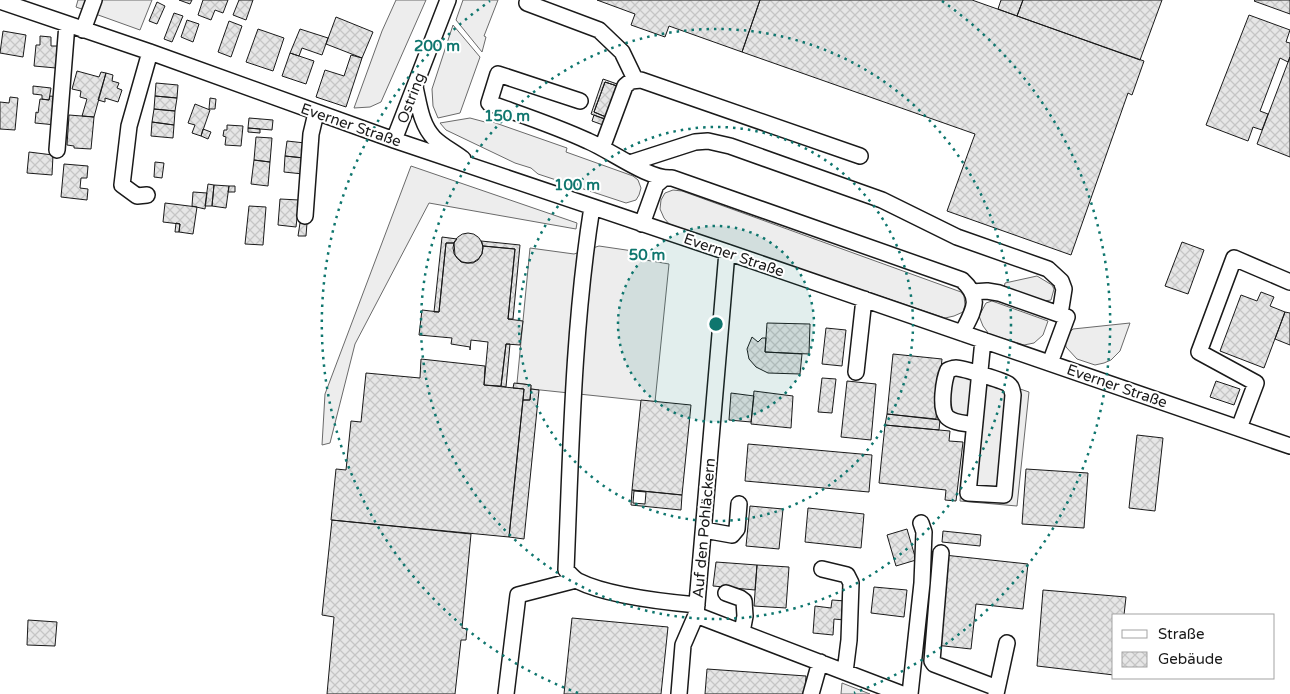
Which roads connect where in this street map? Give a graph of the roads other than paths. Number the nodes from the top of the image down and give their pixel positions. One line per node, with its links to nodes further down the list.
1 (94, 0): 6 (street)
2 (448, 0): 9 (street, Ostring)
3 (0, 1): 5 (street, Everner Straße)
4 (527, 3): 8 (street)
5 (67, 24): 6 (street, Everner Straße); 14 (street)
6 (83, 30): 7 (street, Everner Straße)
7 (150, 52): 11 (street, Everner Straße); 19 (street)
8 (635, 79): 13 (street); 15 (street)
9 (415, 87): 12 (street, Ostring); 17 (street)
10 (580, 101): 13 (street)
11 (316, 113): 12 (street, Everner Straße); 21 (street)
12 (394, 140): 17 (street, Everner Straße)
13 (602, 148): 16 (street)
14 (57, 150)
15 (860, 156)
16 (630, 163): 18 (street); 27 (street)
17 (476, 168): 20 (street, Everner Straße)
18 (664, 178): 22 (street); 25 (street)
19 (147, 195)
20 (592, 207): 22 (street, Everner Straße); 41 (street)
21 (304, 216)
22 (642, 224): 23 (street, Everner Straße)
23 (727, 252): 26 (street, Everner Straße); 38 (street, Auf den Pohläckern)
24 (1290, 282): 34 (street)
25 (972, 292): 27 (street); 28 (street)
26 (864, 299): 28 (street, Everner Straße); 31 (street)
27 (1060, 314): 30 (street)
28 (962, 333): 29 (street, Everner Straße)
29 (983, 340): 30 (street, Everner Straße); 32 (street)
30 (1050, 363): 34 (street, Everner Straße)
31 (856, 372)
32 (979, 375): 33 (street); 33 (street); 33 (street)
33 (974, 424)
34 (1239, 428): 35 (street, Everner Straße)
35 (1290, 446)
36 (739, 504): 38 (street)
37 (921, 523): 53 (street)
38 (704, 530): 43 (street, Auf den Pohläckern)
39 (941, 553): 48 (street)
40 (822, 569): 47 (street)
41 (576, 580): 43 (street); 49 (street)
42 (726, 593): 44 (street)
43 (697, 610): 44 (street, Auf den Pohläckern); 50 (street)
44 (742, 632): 46 (street, Auf den Pohläckern)
45 (1007, 643): 48 (street)
46 (820, 662): 47 (street, Auf den Pohläckern); 51 (street)
47 (845, 672): 52 (street, Auf den Pohläckern)
48 (997, 691)
49 (506, 694)
50 (680, 694)
51 (812, 694)
52 (902, 694)
53 (910, 694)

